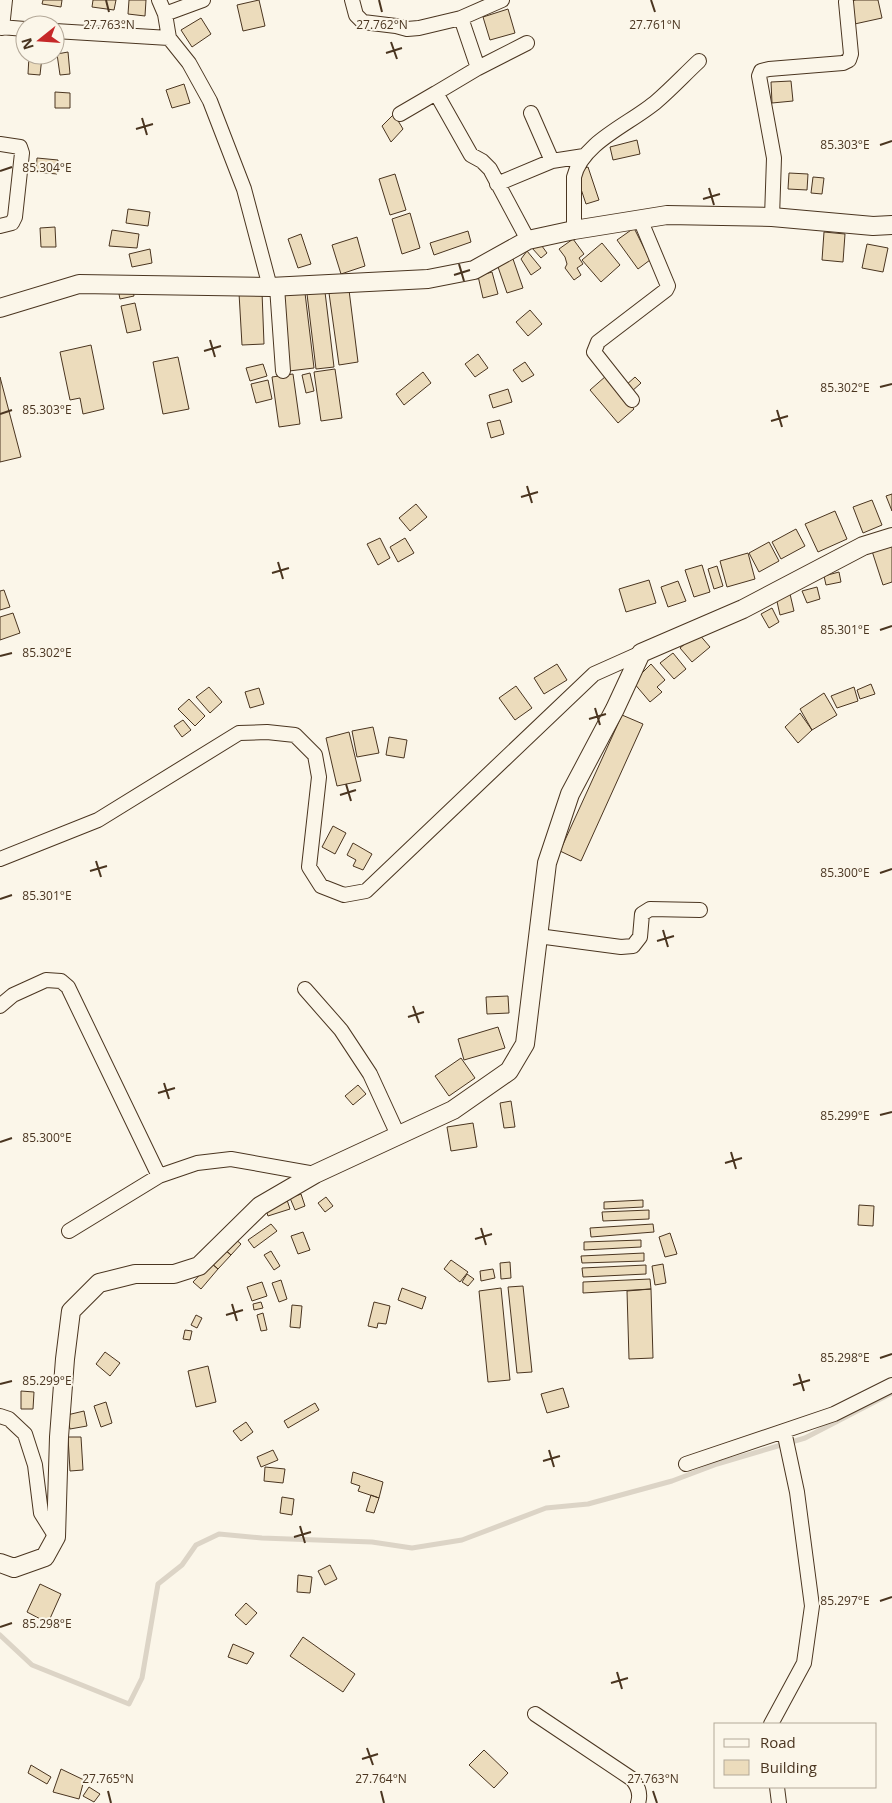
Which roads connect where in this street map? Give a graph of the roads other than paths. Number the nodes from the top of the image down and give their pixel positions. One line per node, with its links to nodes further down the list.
1 (5, 0): 9 (street)
2 (159, 0): 7 (street)
3 (203, 0): 7 (street)
4 (352, 0): 8 (street)
5 (502, 0): 8 (street)
6 (846, 2): 23 (street)
7 (165, 14): 12 (street)
8 (461, 18): 15 (street)
9 (1, 28): 10 (street)
10 (15, 29)
11 (65, 32): 12 (street)
12 (169, 38): 29 (street)
13 (527, 43): 15 (street)
14 (698, 61): 20 (street)
15 (478, 68): 16 (street)
16 (436, 93): 18 (street); 22 (street)
17 (531, 113): 21 (street)
18 (400, 114)
19 (0, 144): 26 (street)
20 (584, 156): 21 (street); 27 (street)
21 (552, 161): 22 (street)
22 (497, 184): 28 (street)
23 (772, 217): 24 (street); 25 (street)
24 (640, 219): 27 (street); 32 (street)
25 (892, 225)
26 (0, 226)
27 (574, 230): 28 (street)
28 (528, 240): 29 (street)
29 (273, 287): 30 (street); 31 (street)
30 (0, 308)
31 (283, 372)
32 (632, 400)
33 (892, 537): 34 (street)
34 (641, 654): 35 (street); 37 (street)
35 (0, 859)
36 (700, 910): 37 (street)
37 (538, 936): 40 (street)
38 (305, 989): 40 (street)
39 (0, 1006): 42 (street)
40 (398, 1135): 41 (street)
41 (314, 1174): 42 (street); 48 (street)
42 (159, 1176): 43 (street)
43 (69, 1231)
44 (892, 1386): 46 (street)
45 (0, 1416): 48 (street)
46 (784, 1431): 47 (street); 51 (street)
47 (686, 1464)
48 (56, 1537): 49 (street)
49 (0, 1563)
50 (535, 1714): 53 (street)
51 (772, 1723)
52 (776, 1788): 54 (street)
53 (638, 1803)
54 (779, 1803)

